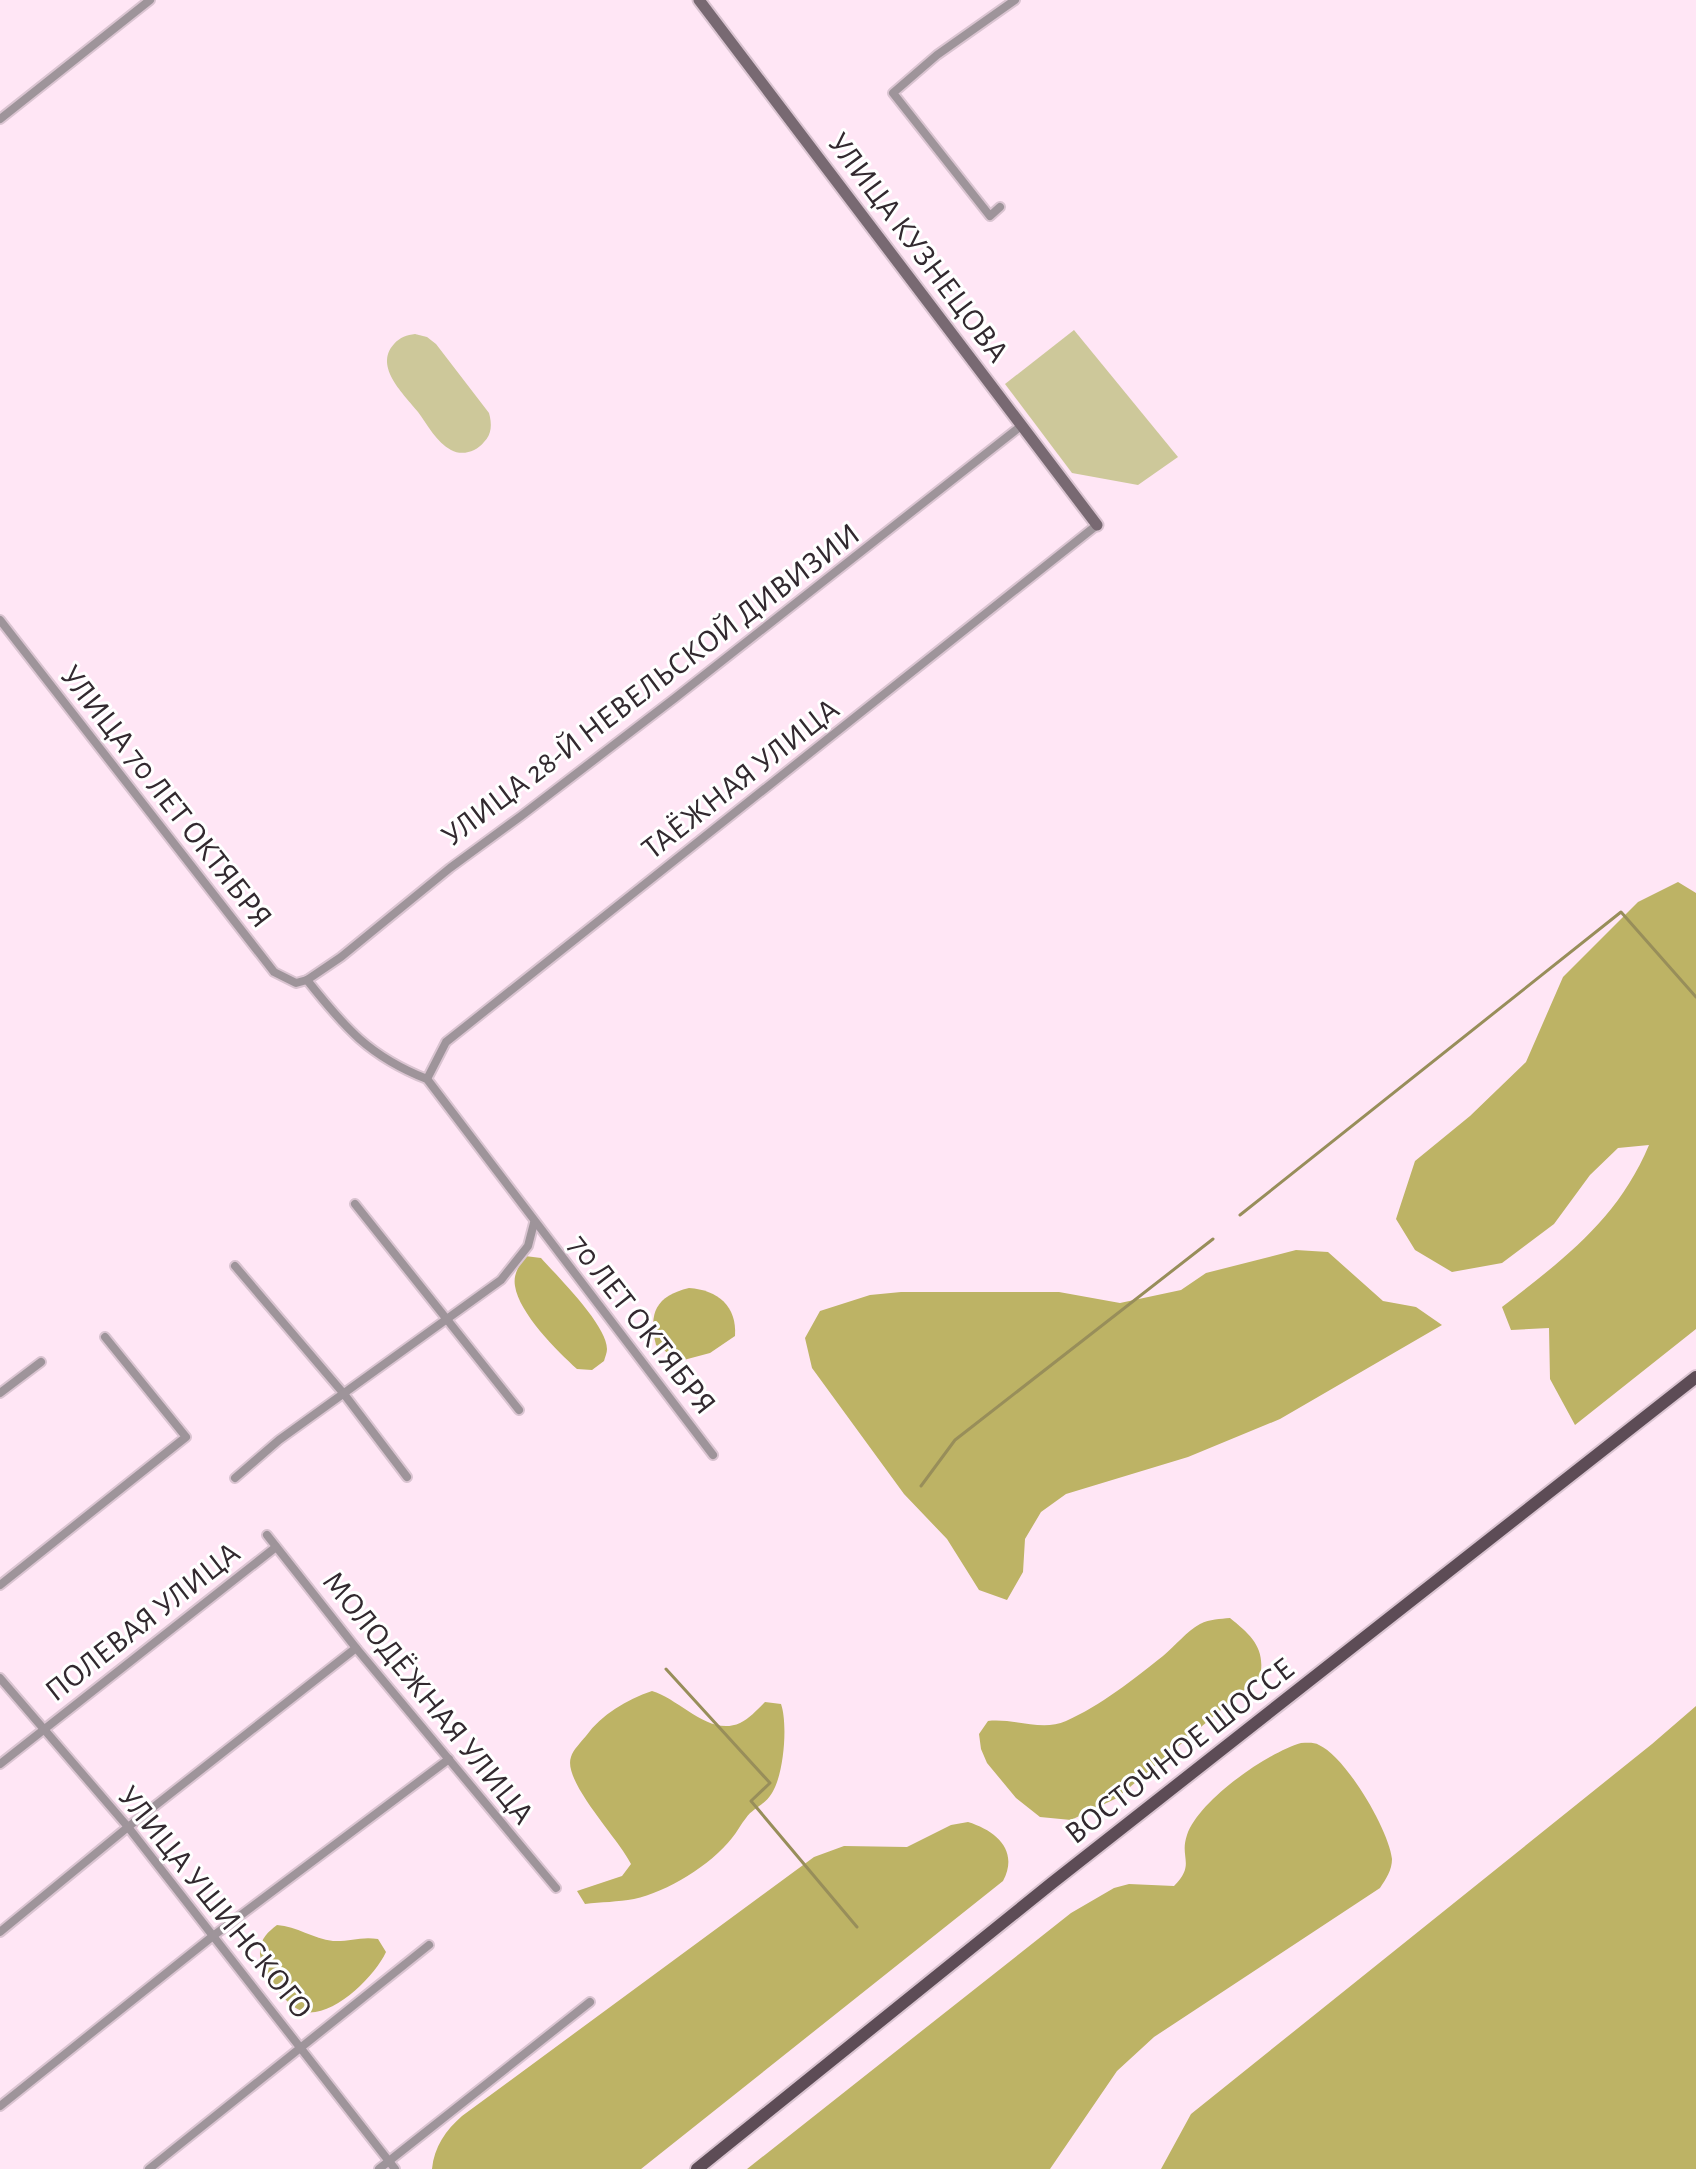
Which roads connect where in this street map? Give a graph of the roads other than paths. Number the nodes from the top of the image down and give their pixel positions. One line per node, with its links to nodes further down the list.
1 (150, 0): 4 (street)
2 (699, 0): 6 (street, УЛИЦА КУЗНЕЦОВА)
3 (1015, 0): 5 (street)
4 (0, 119)
5 (1000, 207)
6 (1021, 426): 7 (street, УЛИЦА КУЗНЕЦОВА); 9 (street, УЛИЦА 28-Й НЕВЕЛЬСКОЙ ДИВИЗИИ)
7 (1097, 525): 10 (street, ТАЁЖНАЯ УЛИЦА)
8 (0, 620): 9 (street, УЛИЦА 70 ЛЕТ ОКТЯБРЯ)
9 (307, 980): 10 (street)
10 (427, 1079): 12 (street, 70 ЛЕТ ОКТЯБРЯ)
11 (355, 1204): 14 (street)
12 (534, 1223): 14 (street); 21 (street, 70 ЛЕТ ОКТЯБРЯ)
13 (235, 1266): 19 (street)
14 (446, 1317): 19 (street); 20 (street)
15 (105, 1337): 26 (street)
16 (41, 1362): 18 (street)
17 (1696, 1377): 43 (main road, ВОСТОЧНОЕ ШОССЕ)
18 (0, 1393)
19 (344, 1394): 22 (street); 23 (street)
20 (519, 1410)
21 (713, 1455)
22 (407, 1477)
23 (235, 1478)
24 (267, 1535): 25 (street, МОЛОДЁЖНАЯ УЛИЦА)
25 (276, 1547): 27 (street, МОЛОДЁЖНАЯ УЛИЦА); 29 (street, ПОЛЕВАЯ УЛИЦА)
26 (0, 1585)
27 (356, 1648): 30 (street, МОЛОДЁЖНАЯ УЛИЦА); 32 (street)
28 (0, 1678): 29 (street, УЛИЦА УШИНСКОГО)
29 (42, 1729): 31 (street, ПОЛЕВАЯ УЛИЦА); 32 (street, УЛИЦА УШИНСКОГО)
30 (449, 1759): 33 (street, МОЛОДЁЖНАЯ УЛИЦА); 35 (street)
31 (0, 1764)
32 (128, 1827): 34 (street); 35 (street, УЛИЦА УШИНСКОГО)
33 (556, 1888)
34 (0, 1932)
35 (213, 1936): 38 (street, УЛИЦА УШИНСКОГО); 39 (street)
36 (429, 1945): 38 (street)
37 (590, 2002): 40 (street)
38 (302, 2048): 40 (street, УЛИЦА УШИНСКОГО); 41 (street)
39 (0, 2106)
40 (392, 2165): 42 (street)
41 (149, 2169)
42 (379, 2169)
43 (697, 2169)

